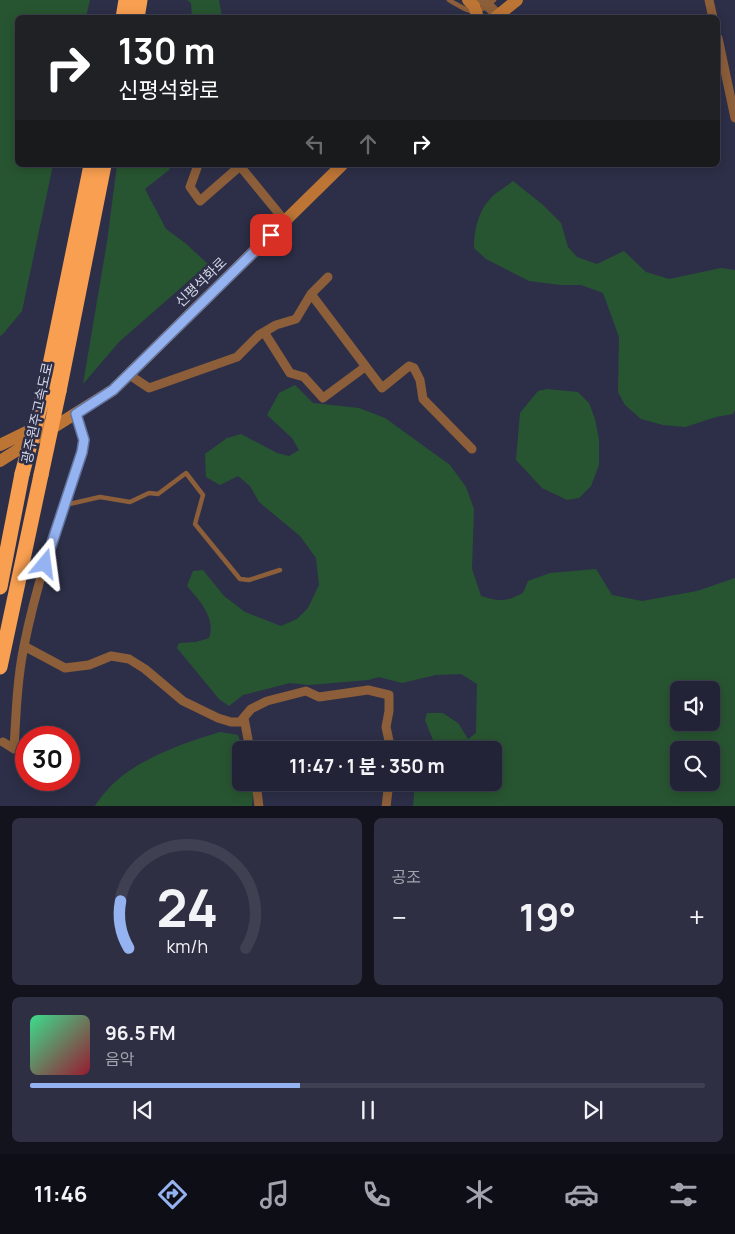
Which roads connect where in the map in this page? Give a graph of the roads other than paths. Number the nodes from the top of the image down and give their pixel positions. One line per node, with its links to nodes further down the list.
1 (126, 0): 8 (highway)
2 (140, 0): 9 (highway)
3 (449, 0): 7 (lane)
4 (468, 0): 7 (main road)
5 (517, 0): 11 (main road)
6 (709, 0): 12 (street)
7 (482, 5): 10 (street)
8 (124, 15)
9 (137, 15)
10 (496, 15)
11 (498, 15)
12 (712, 15)
13 (720, 47): 14 (street)
14 (735, 118)
15 (90, 167): 27 (highway, 광주원주고속도로)
16 (104, 167): 27 (highway, 광주원주고속도로)
17 (197, 167): 18 (street)
18 (240, 167)
19 (242, 167): 21 (street)
20 (340, 167): 21 (main road, 신평석화로)
21 (285, 221): 26 (main road, 신평석화로)
22 (328, 277): 23 (street)
23 (311, 294): 24 (street); 25 (street)
24 (264, 332): 25 (street); 26 (street)
25 (365, 367): 30 (street)
26 (128, 374): 28 (main road, 신평석화로)
27 (52, 390): 32 (highway, 광주원주고속도로, bridge); 38 (highway, 광주원주고속도로, bridge)
28 (76, 414): 29 (main road, 신평석화로); 31 (main road, 신평석화로); 33 (street)
29 (0, 445)
30 (472, 448)
31 (0, 461)
32 (20, 481): 34 (highway); 36 (highway, 광주원주고속도로)
33 (63, 505): 35 (lane); 37 (street)
34 (0, 542)
35 (280, 570)
36 (0, 588)
37 (24, 646): 39 (street); 42 (street)
38 (0, 668)
39 (244, 718): 40 (street); 41 (street)
40 (248, 741)
41 (390, 741)
42 (3, 742)
43 (257, 791): 45 (street)
44 (388, 791): 46 (street)
45 (259, 806)
46 (386, 806)

